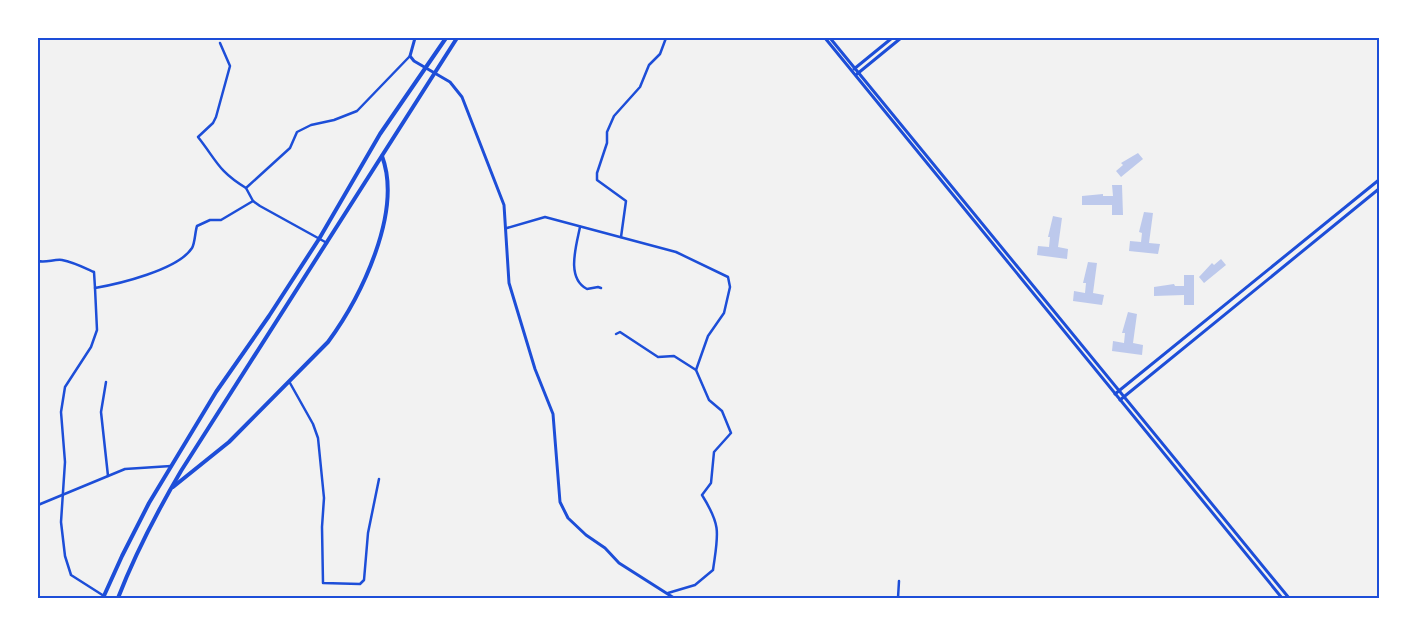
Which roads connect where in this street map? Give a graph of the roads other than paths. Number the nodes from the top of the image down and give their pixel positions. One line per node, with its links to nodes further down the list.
1 (415, 38): 10 (street)
2 (446, 38): 11 (main road)
3 (457, 38): 13 (main road)
4 (666, 38): 22 (street)
5 (825, 38): 12 (street)
6 (830, 38): 12 (street)
7 (892, 38): 12 (street)
8 (901, 38): 14 (street)
9 (220, 43): 17 (street)
10 (410, 56): 11 (street); 17 (street)
11 (426, 68): 13 (street); 23 (main road)
12 (854, 69): 14 (street)
13 (434, 73): 15 (main road); 21 (street)
14 (857, 74): 32 (street); 33 (street)
15 (382, 156): 24 (main road); 31 (main road)
16 (1380, 179): 32 (street)
17 (246, 188): 19 (street)
18 (1380, 188): 34 (street)
19 (253, 201): 23 (street); 26 (street)
20 (580, 227): 21 (street); 22 (street); 27 (street)
21 (506, 228): 43 (street)
22 (622, 237): 29 (street)
23 (319, 239): 24 (street); 36 (main road)
24 (326, 243): 39 (main road)
25 (38, 261): 26 (street)
26 (95, 288): 40 (street)
27 (601, 288)
28 (616, 334): 29 (street)
29 (696, 370): 43 (street)
30 (106, 382): 37 (street)
31 (290, 383): 38 (street); 39 (main road)
32 (1120, 390): 33 (street); 34 (street)
33 (1115, 394): 35 (street)
34 (1125, 396): 35 (street); 49 (street)
35 (1120, 400): 48 (street)
36 (171, 466): 37 (street); 44 (main road)
37 (108, 476): 40 (street)
38 (379, 479)
39 (171, 488): 45 (main road)
40 (61, 495): 41 (street); 44 (street)
41 (38, 506)
42 (899, 581): 47 (street)
43 (668, 593): 46 (street)
44 (104, 598)
45 (118, 598)
46 (674, 598)
47 (898, 598)
48 (1282, 598)
49 (1289, 598)

